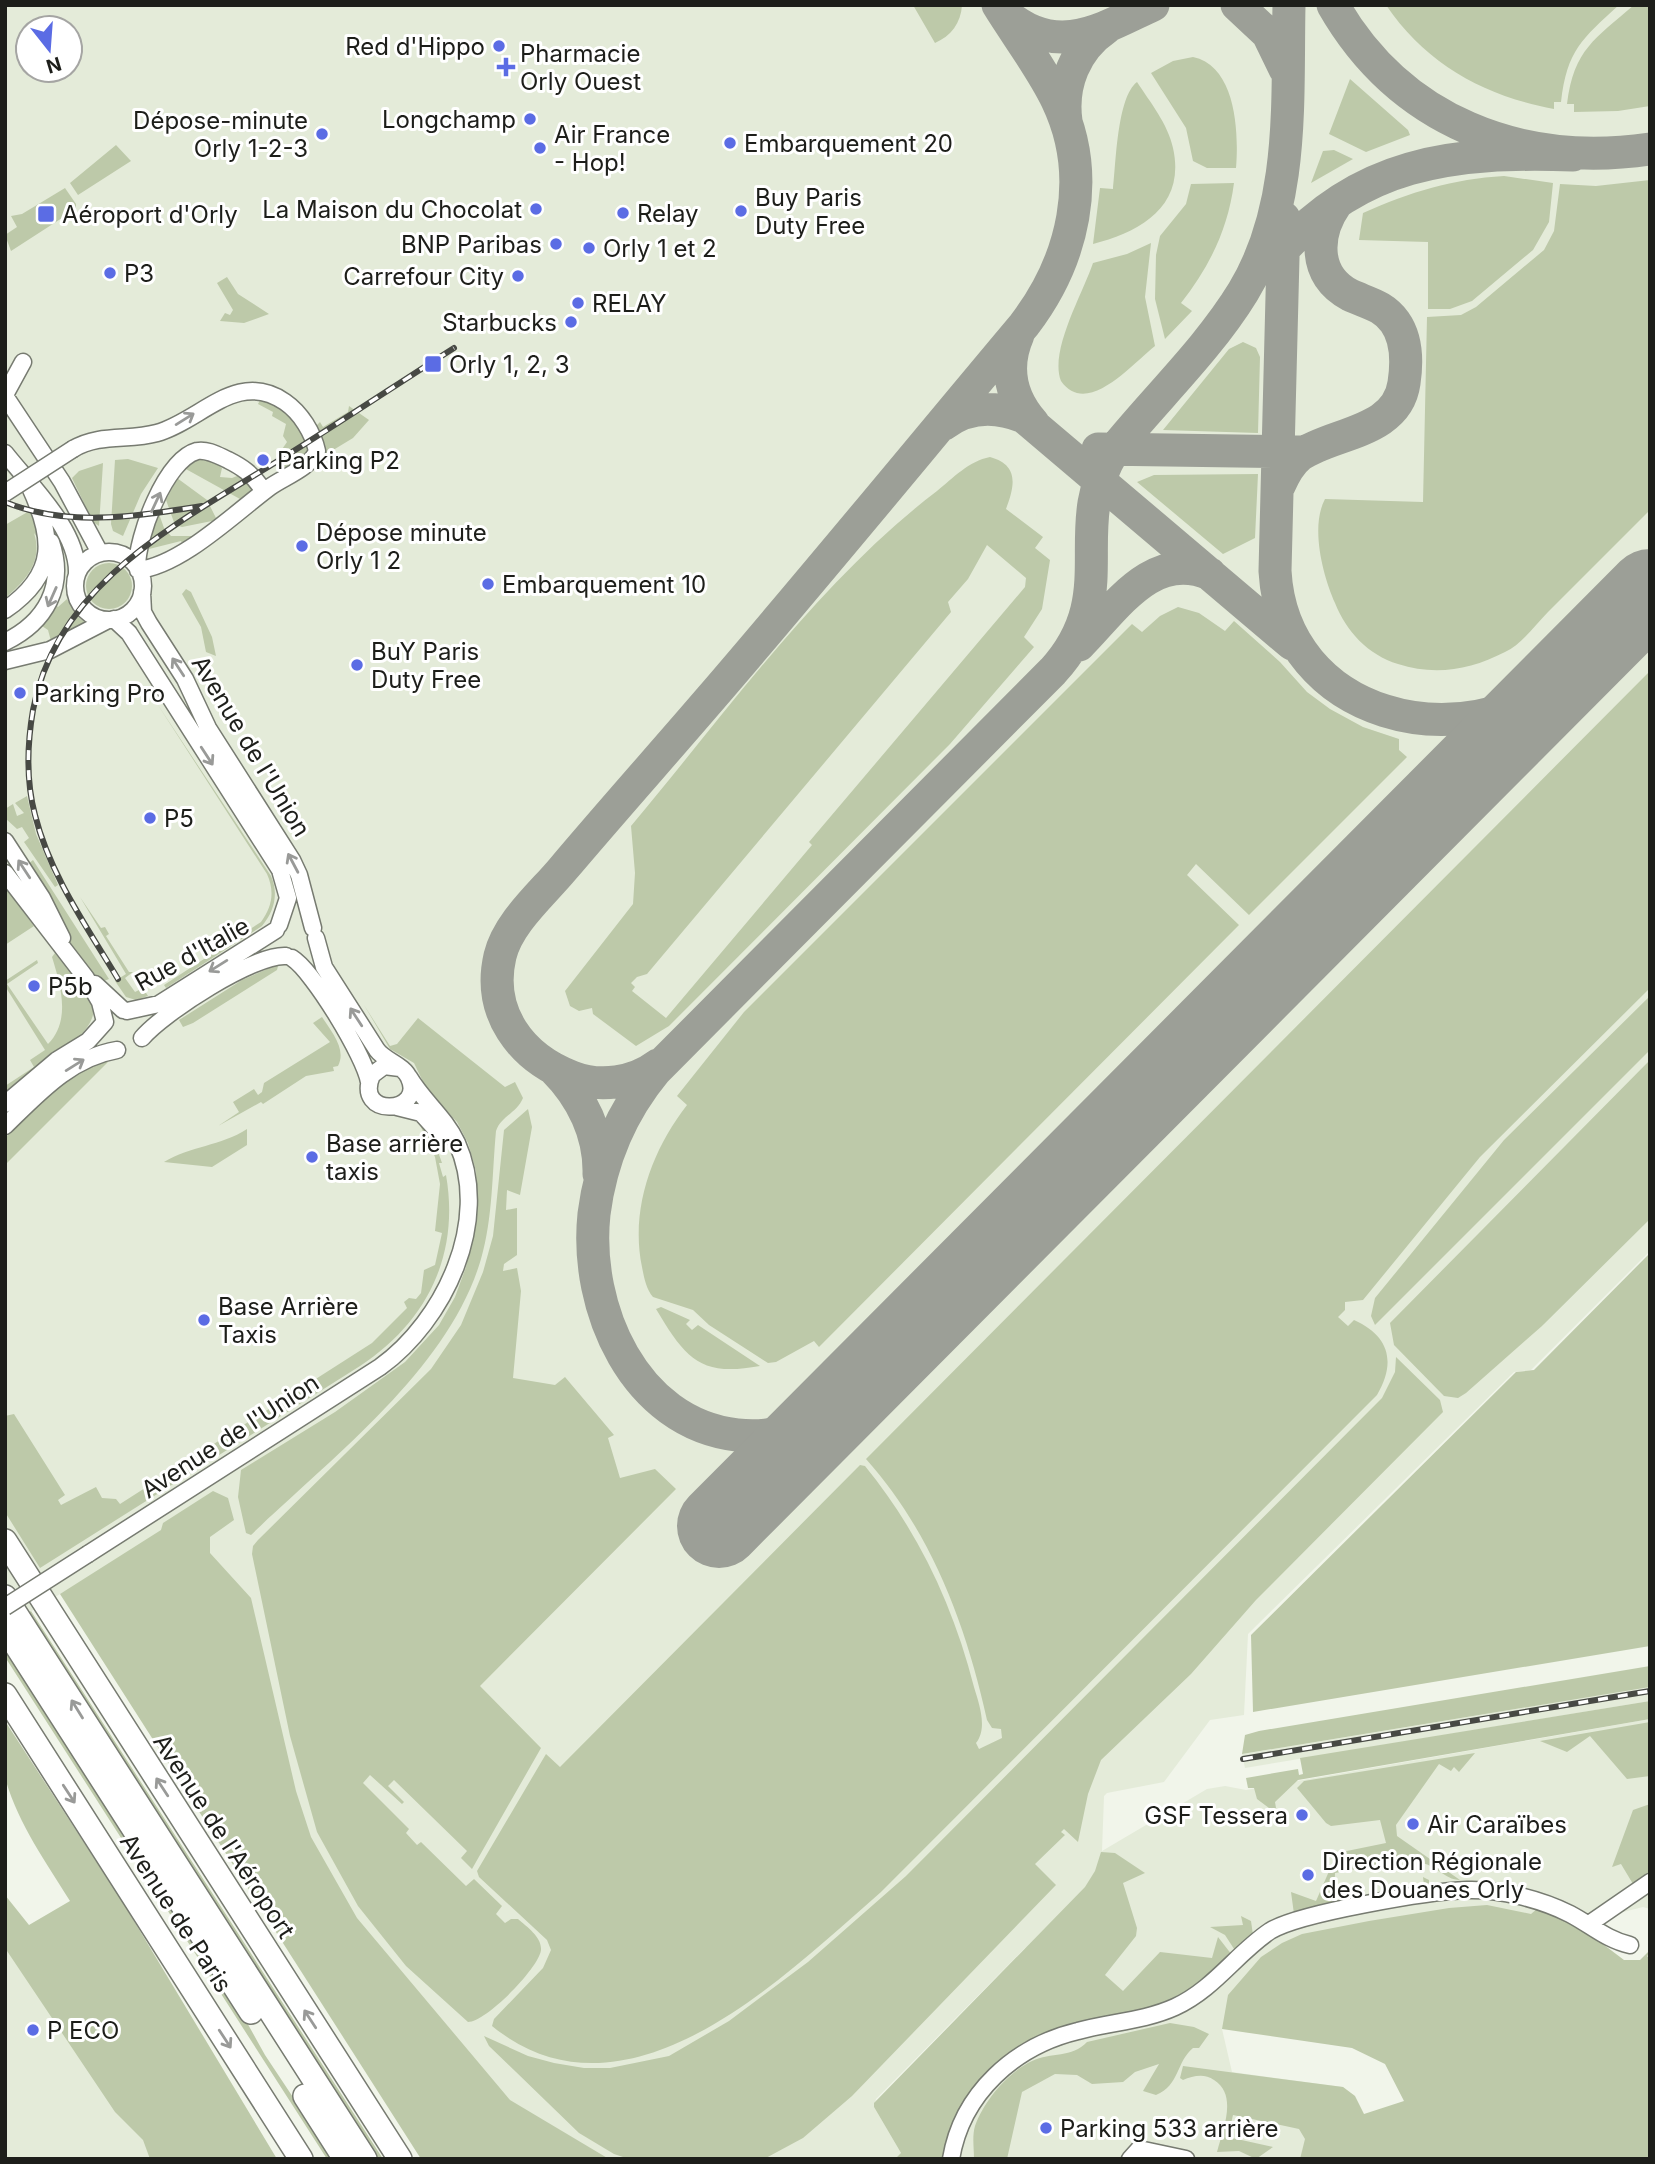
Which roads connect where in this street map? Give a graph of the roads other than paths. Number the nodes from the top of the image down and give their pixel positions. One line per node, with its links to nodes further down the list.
1 (23, 362): 2 (street)
2 (5, 396): 8 (street)
3 (5, 453): 4 (street, Avenue de l'Union)
4 (29, 485): 7 (street); 10 (street, Avenue de l'Union)
5 (261, 487): 9 (street, one-way to 5)
6 (5, 492): 9 (street, one-way to 9, bridge)
7 (48, 533): 12 (street); 14 (street, one-way to 14)
8 (100, 553): 9 (street); 10 (street)
9 (138, 568): 11 (street, Avenue de l'Union)
10 (77, 573): 13 (street, Avenue de l'Union)
11 (142, 592): 13 (street); 19 (street, Avenue de l'Union, one-way to 11)
12 (5, 610)
13 (111, 620): 15 (street); 18 (street, Avenue de l'Union, one-way to 18)
14 (5, 642)
15 (5, 661)
16 (5, 841): 21 (street, one-way to 16)
17 (5, 873): 21 (street)
18 (278, 927): 19 (street); 20 (street, Avenue de l'Union); 22 (street, Rue d'Italie, one-way to 22)
19 (314, 933): 20 (street); 26 (street, Avenue de l'Union, one-way to 19)
20 (289, 957): 24 (street, Rue d'Italie); 27 (street, Avenue de l'Union)
21 (86, 978): 22 (street); 23 (street)
22 (125, 1010): 23 (street, Rue d'Italie); 24 (street, Rue d'Italie)
23 (105, 1023): 25 (street); 28 (street, Rue d'Italie)
24 (142, 1038): 25 (street, Rue d'Italie)
25 (117, 1050): 30 (street, Rue d'Italie, one-way to 25)
26 (405, 1073): 27 (street); 29 (street); 31 (street, Avenue de l'Union)
27 (369, 1082): 29 (street, Avenue de l'Union)
28 (5, 1104)
29 (397, 1107): 31 (street, Avenue de l'Union)
30 (5, 1126)
31 (451, 1276): 35 (street, Avenue de l'Union, bridge)
32 (5, 1541): 37 (highway, Avenue de l'Aéroport)
33 (5, 1564): 37 (highway)
34 (5, 1597): 48 (highway, one-way to 34)
35 (5, 1607)
36 (5, 1628): 47 (highway)
37 (92, 1678): 42 (highway, Avenue de l'Aéroport, one-way to 37)
38 (5, 1694): 43 (highway, Avenue de Paris, one-way to 43)
39 (1650, 1882): 40 (street)
40 (1589, 1924): 41 (street); 51 (street)
41 (1630, 1945)
42 (347, 2077): 49 (highway); 50 (highway, Avenue de l'Aéroport)
43 (281, 2126): 44 (highway); 45 (highway, Avenue de Paris); 46 (highway)
44 (287, 2159)
45 (302, 2159)
46 (314, 2159)
47 (345, 2159)
48 (365, 2159)
49 (388, 2159)
50 (400, 2159)
51 (951, 2159)
52 (1130, 2159): 53 (street)
53 (1186, 2159)

